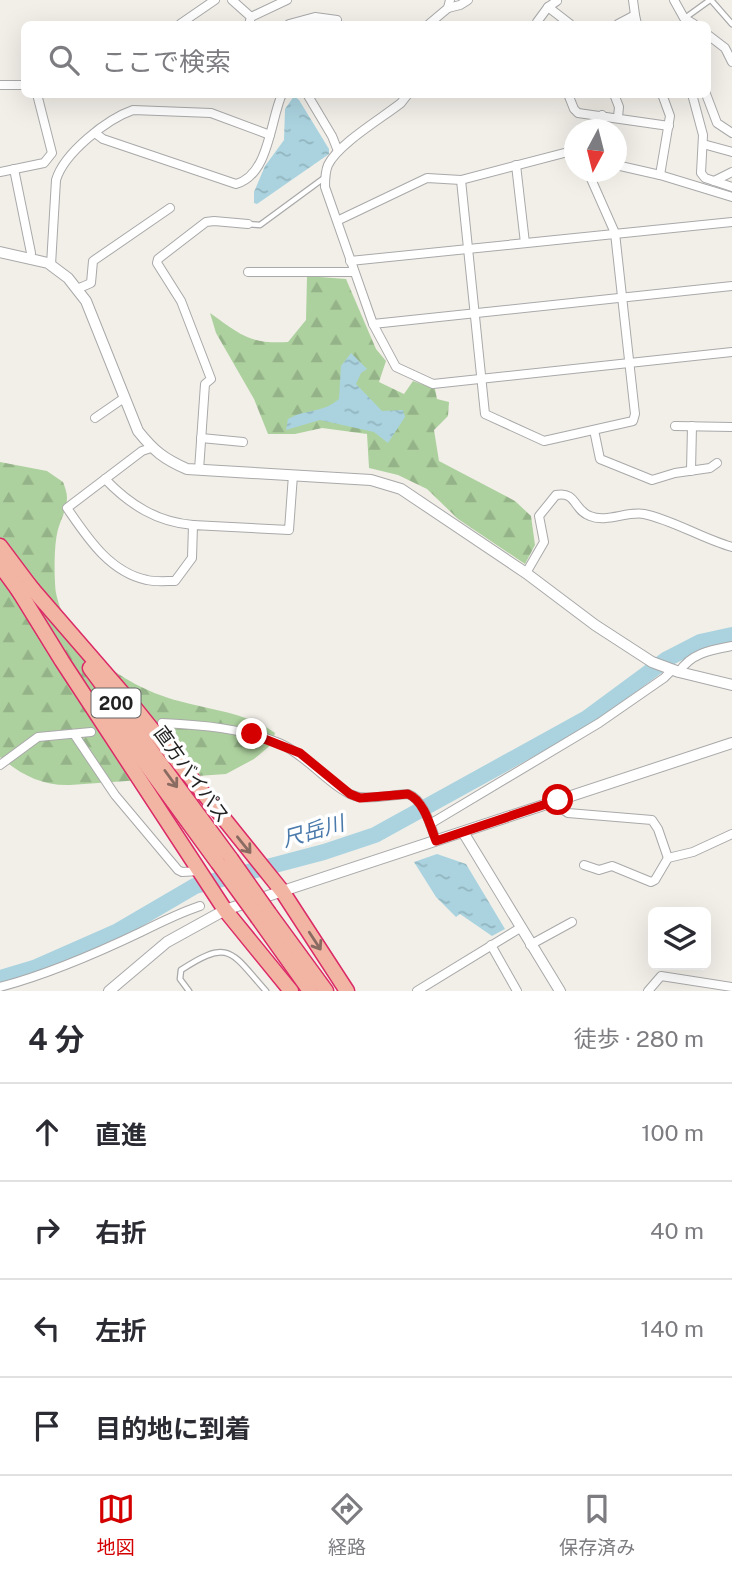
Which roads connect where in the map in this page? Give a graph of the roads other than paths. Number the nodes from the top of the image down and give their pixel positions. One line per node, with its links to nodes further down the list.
1 (215, 0): 12 (street)
2 (232, 0): 13 (street)
3 (287, 0): 13 (street)
4 (468, 0): 9 (street)
5 (633, 0): 11 (street)
6 (674, 0): 21 (street)
7 (711, 0): 21 (lane); 22 (lane)
8 (557, 1): 10 (street)
9 (449, 4): 16 (street)
10 (548, 7): 17 (street); 18 (street)
11 (635, 15): 19 (street); 20 (street)
12 (184, 21)
13 (250, 21)
14 (300, 21): 15 (street)
15 (336, 21)
16 (432, 21)
17 (538, 21)
18 (566, 21)
19 (624, 21)
20 (636, 21)
21 (682, 21)
22 (732, 24)
23 (711, 37): 24 (street)
24 (732, 62)
25 (0, 85): 26 (street)
26 (21, 85)
27 (38, 98): 49 (street)
28 (280, 98): 42 (street)
29 (309, 98): 44 (street)
30 (405, 98): 44 (street)
31 (570, 98): 36 (street)
32 (616, 98): 37 (street)
33 (663, 98): 39 (street)
34 (693, 98): 43 (street)
35 (708, 98): 41 (street)
36 (602, 115): 37 (street); 38 (street)
37 (618, 117): 39 (street)
38 (602, 119)
39 (669, 125): 52 (street)
40 (95, 133): 42 (street); 42 (street); 69 (street)
41 (732, 133)
42 (270, 135)
43 (703, 144): 45 (street); 55 (street)
44 (338, 151): 53 (street)
45 (732, 152)
46 (564, 153): 47 (street)
47 (516, 165): 54 (street); 64 (street)
48 (627, 167): 52 (street)
49 (14, 169): 50 (street); 67 (street)
50 (0, 172)
51 (732, 172): 55 (street)
52 (660, 175): 58 (street)
53 (325, 178): 60 (street); 62 (lane)
54 (460, 180): 60 (street); 65 (street)
55 (714, 181): 57 (street)
56 (592, 182): 63 (street)
57 (732, 187)
58 (732, 197)
59 (170, 208): 73 (street)
60 (339, 220): 68 (street)
61 (732, 222): 63 (street)
62 (248, 224): 86 (street)
63 (615, 233): 64 (street); 74 (street)
64 (525, 243): 65 (street)
65 (467, 249): 68 (street); 75 (street)
66 (0, 251): 67 (street)
67 (30, 259): 69 (street)
68 (350, 261): 71 (street)
69 (51, 265): 73 (street)
70 (248, 272): 71 (street)
71 (354, 272): 76 (street)
72 (732, 286): 74 (street)
73 (77, 289): 80 (street)
74 (622, 298): 75 (street); 78 (street)
75 (474, 313): 76 (street); 79 (street)
76 (373, 324): 79 (street)
77 (732, 352): 78 (street)
78 (629, 364): 79 (street); 85 (street)
79 (481, 379): 85 (street)
80 (124, 398): 81 (street); 88 (street)
81 (94, 418)
82 (675, 426): 83 (street)
83 (692, 426): 84 (street); 91 (street)
84 (732, 428)
85 (594, 430): 91 (street)
86 (201, 438): 87 (street); 90 (street)
87 (243, 442)
88 (151, 448): 90 (street); 93 (street)
89 (717, 463): 91 (street)
90 (199, 470): 92 (street)
91 (691, 471)
92 (293, 475): 94 (street); 98 (street)
93 (105, 479): 94 (street); 94 (street)
94 (193, 525)
95 (0, 546): 99 (highway, 直方バイパス / 200)
96 (732, 547): 98 (street)
97 (0, 565): 99 (highway, 直方バイパス / 200)
98 (526, 573): 101 (street)
99 (23, 586): 115 (highway); 116 (highway, one-way to 116); 119 (highway, 直方バイパス / 200, bridge)
100 (732, 646): 101 (street)
101 (674, 670): 102 (street); 109 (street)
102 (732, 685)
103 (162, 723): 109 (street)
104 (92, 732): 105 (street)
105 (74, 734): 107 (street); 115 (street)
106 (732, 743): 108 (street)
107 (0, 765)
108 (558, 800): 110 (street); 113 (street)
109 (430, 824): 112 (street)
110 (463, 832): 112 (street); 121 (street)
111 (732, 834): 113 (street)
112 (436, 841): 116 (street)
113 (668, 858): 114 (street)
114 (584, 866)
115 (200, 871): 118 (highway)
116 (282, 891): 118 (street); 134 (highway, one-way to 134)
117 (200, 906): 124 (street)
118 (225, 910): 128 (street); 131 (highway)
119 (263, 915): 132 (highway, 直方バイパス / 200); 133 (highway, 直方バイパス / 200)
120 (571, 921): 123 (street)
121 (520, 928): 122 (street); 123 (street)
122 (491, 945): 127 (street); 135 (street)
123 (530, 945): 136 (street)
124 (0, 987)
125 (706, 987): 126 (street); 137 (street)
126 (732, 987)
127 (514, 990)
128 (109, 991)
129 (189, 991): 130 (lane)
130 (265, 991)
131 (291, 991)
132 (310, 991)
133 (326, 991)
134 (347, 991)
135 (417, 991)
136 (559, 991)
137 (648, 991)

